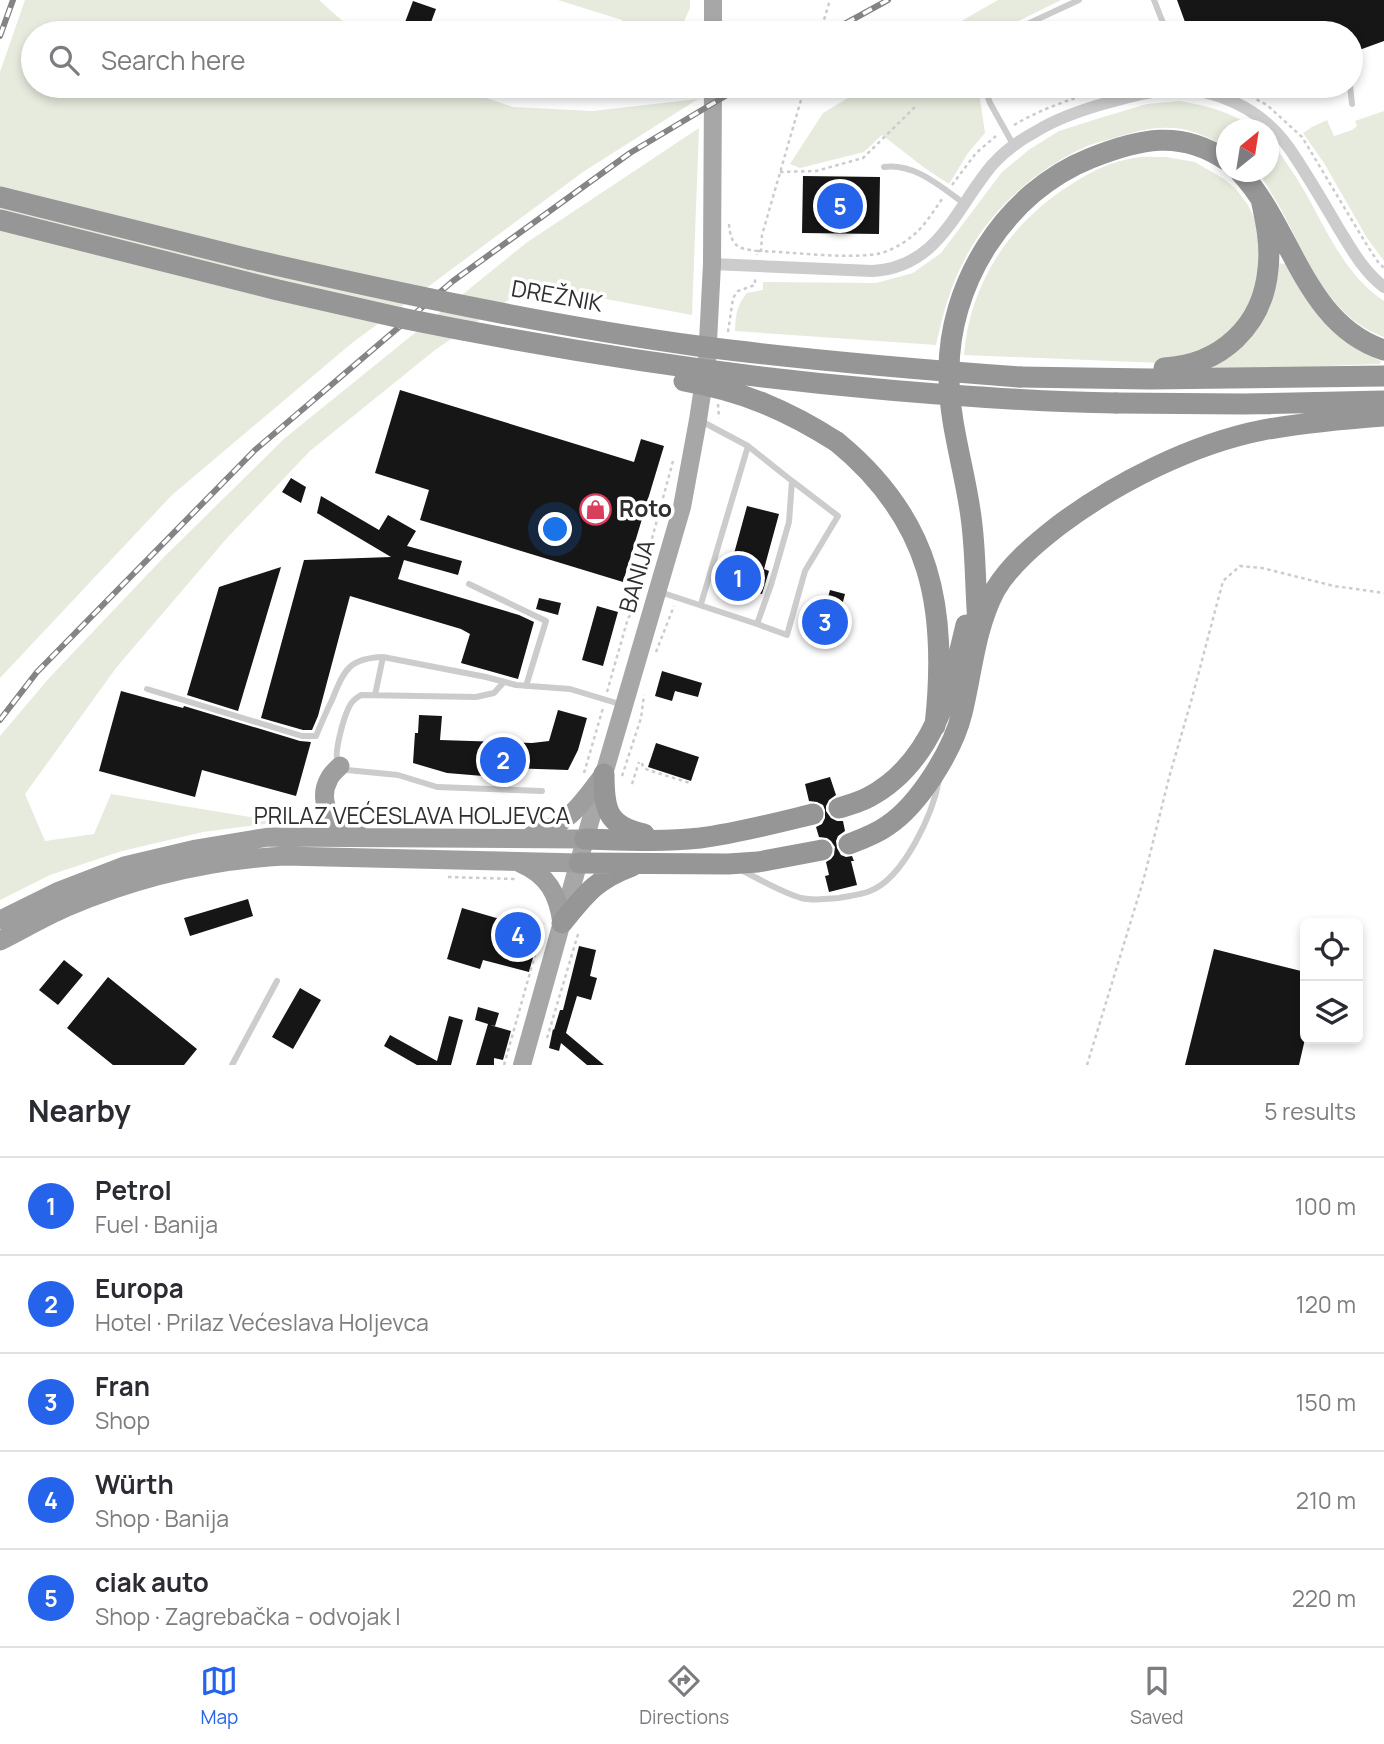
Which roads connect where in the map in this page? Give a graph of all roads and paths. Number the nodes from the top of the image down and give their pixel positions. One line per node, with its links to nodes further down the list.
1 (830, 0): 4 (path)
2 (1079, 0): 5 (lane)
3 (1154, 0): 6 (lane)
4 (824, 21)
5 (1034, 21)
6 (1162, 21)
7 (713, 98): 29 (main road, BANIJA)
8 (802, 98): 20 (path)
9 (988, 98): 17 (lane)
10 (1124, 98): 17 (street)
11 (1223, 98): 31 (street)
12 (1351, 98): 14 (lane)
13 (917, 104): 20 (path)
14 (1352, 104)
15 (1284, 119): 30 (path)
16 (992, 138): 22 (path)
17 (1014, 146): 25 (street)
18 (1216, 153): 43 (highway)
19 (884, 167): 22 (lane)
20 (780, 172): 28 (path)
21 (1248, 182): 24 (highway)
22 (947, 192): 25 (lane); 28 (path)
23 (0, 197): 35 (highway, DREŽNIK, bridge)
24 (1261, 199): 33 (highway); 35 (highway)
25 (965, 204): 28 (street)
26 (0, 220): 32 (highway, bridge)
27 (729, 225): 28 (path)
28 (759, 256): 29 (street)
29 (712, 264): 38 (main road, BANIJA)
30 (1384, 268)
31 (1384, 287)
32 (568, 350): 36 (highway, bridge); 62 (highway, bridge)
33 (1384, 350)
34 (1384, 376): 35 (highway, DREŽNIK)
35 (1116, 379)
36 (1384, 401)
37 (1384, 416): 51 (highway)
38 (698, 420): 39 (lane); 45 (main road, BANIJA)
39 (748, 446): 41 (lane); 47 (lane)
40 (673, 461): 42 (path)
41 (792, 481): 50 (lane); 50 (lane)
42 (646, 575)
43 (975, 578): 51 (highway); 62 (highway)
44 (469, 584): 55 (lane)
45 (658, 591): 47 (lane); 60 (main road, BANIJA)
46 (1384, 593): 95 (path)
47 (701, 604): 50 (lane)
48 (637, 606): 57 (path)
49 (672, 615): 53 (path)
50 (757, 624)
51 (978, 635): 63 (highway)
52 (383, 657): 54 (lane); 56 (lane); 58 (lane)
53 (652, 662)
54 (504, 682): 55 (lane); 58 (lane)
55 (526, 686): 60 (lane)
56 (146, 688)
57 (607, 691)
58 (375, 695): 66 (lane)
59 (644, 695): 67 (path)
60 (625, 705): 67 (main road, BANIJA)
61 (602, 706): 68 (path)
62 (935, 726): 72 (highway)
63 (943, 760): 78 (highway); 83 (lane)
64 (642, 763): 65 (path); 69 (path); 70 (path)
65 (649, 765)
66 (340, 766): 71 (lane); 74 (highway)
67 (614, 774): 75 (highway); 76 (main road, BANIJA); 77 (highway)
68 (583, 779)
69 (690, 783)
70 (632, 784)
71 (542, 791)
72 (839, 808)
73 (813, 814): 77 (highway)
74 (365, 838): 75 (highway, PRILAZ VEĆESLAVA HOLJEVCA); 86 (highway, PRILAZ VEĆESLAVA HOLJEVCA)
75 (517, 839): 76 (highway, PRILAZ VEĆESLAVA HOLJEVCA)
76 (585, 839): 77 (highway); 81 (main road, BANIJA)
77 (670, 840)
78 (849, 844)
79 (822, 850): 83 (highway)
80 (516, 861): 81 (highway, PRILAZ VEĆESLAVA HOLJEVCA); 86 (highway, PRILAZ VEĆESLAVA HOLJEVCA); 88 (highway)
81 (579, 863): 82 (highway); 88 (main road, BANIJA)
82 (640, 863): 83 (highway); 88 (highway)
83 (728, 864)
84 (442, 877): 85 (path)
85 (523, 880)
86 (62, 899): 87 (highway, PRILAZ VEĆESLAVA HOLJEVCA); 89 (highway, PRILAZ VEĆESLAVA HOLJEVCA)
87 (0, 920)
88 (564, 920): 91 (path); 93 (path); 94 (main road, BANIJA)
89 (0, 941)
90 (277, 981): 92 (lane)
91 (546, 1039)
92 (232, 1065)
93 (504, 1065)
94 (522, 1065)
95 (1087, 1065)

